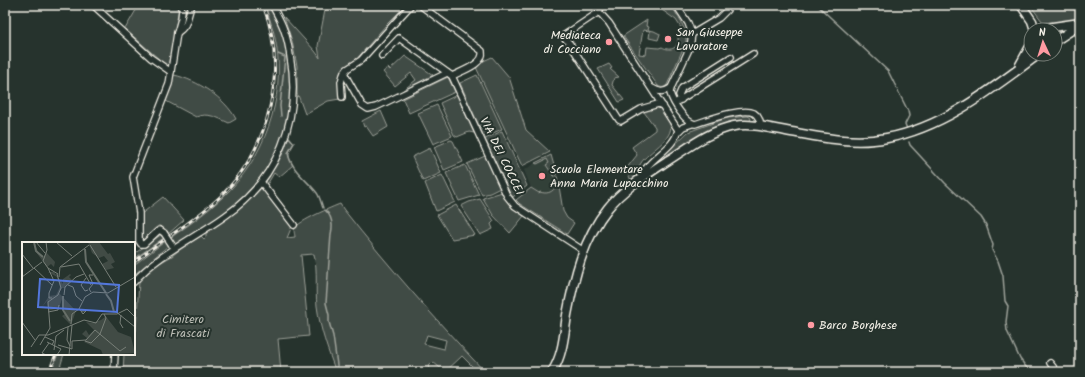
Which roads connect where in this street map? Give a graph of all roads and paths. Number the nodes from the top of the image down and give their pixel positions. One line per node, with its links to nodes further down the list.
1 (93, 5): 26 (street)
2 (180, 5): 17 (street)
3 (192, 5): 17 (street)
4 (272, 5): 38 (street)
5 (411, 5): 27 (street)
6 (420, 5): 28 (street)
7 (602, 5): 11 (street)
8 (676, 5): 18 (street)
9 (725, 5): 18 (street)
10 (1021, 5): 12 (street)
11 (599, 12): 29 (street); 33 (street)
12 (1030, 18): 13 (street); 14 (street)
13 (1032, 22)
14 (1035, 22)
15 (1080, 24): 16 (street); 19 (street)
16 (1063, 26)
17 (177, 33): 26 (street)
18 (692, 34): 30 (street)
19 (1063, 36)
20 (753, 54): 32 (street)
21 (382, 56): 28 (street)
22 (731, 57): 32 (street)
23 (1023, 61): 25 (street)
24 (1027, 62): 25 (street)
25 (1018, 69): 35 (street)
26 (171, 72): 40 (street, bridge)
27 (344, 73): 28 (street); 31 (street)
28 (446, 73): 41 (street, VIA DEI COCCEI)
29 (652, 88): 30 (street); 33 (street)
30 (670, 91): 32 (street)
31 (342, 97)
32 (678, 101): 34 (street)
33 (664, 107): 36 (street)
34 (694, 124): 35 (street); 36 (street)
35 (761, 126): 37 (street)
36 (678, 132): 37 (street)
37 (641, 179): 41 (street)
38 (261, 182): 39 (street); 40 (street)
39 (294, 225)
40 (174, 247): 42 (street)
41 (584, 251): 46 (street)
42 (135, 281)
43 (115, 355): 45 (street)
44 (1050, 363): 47 (street)
45 (114, 372)
46 (552, 372)
47 (1057, 372)

